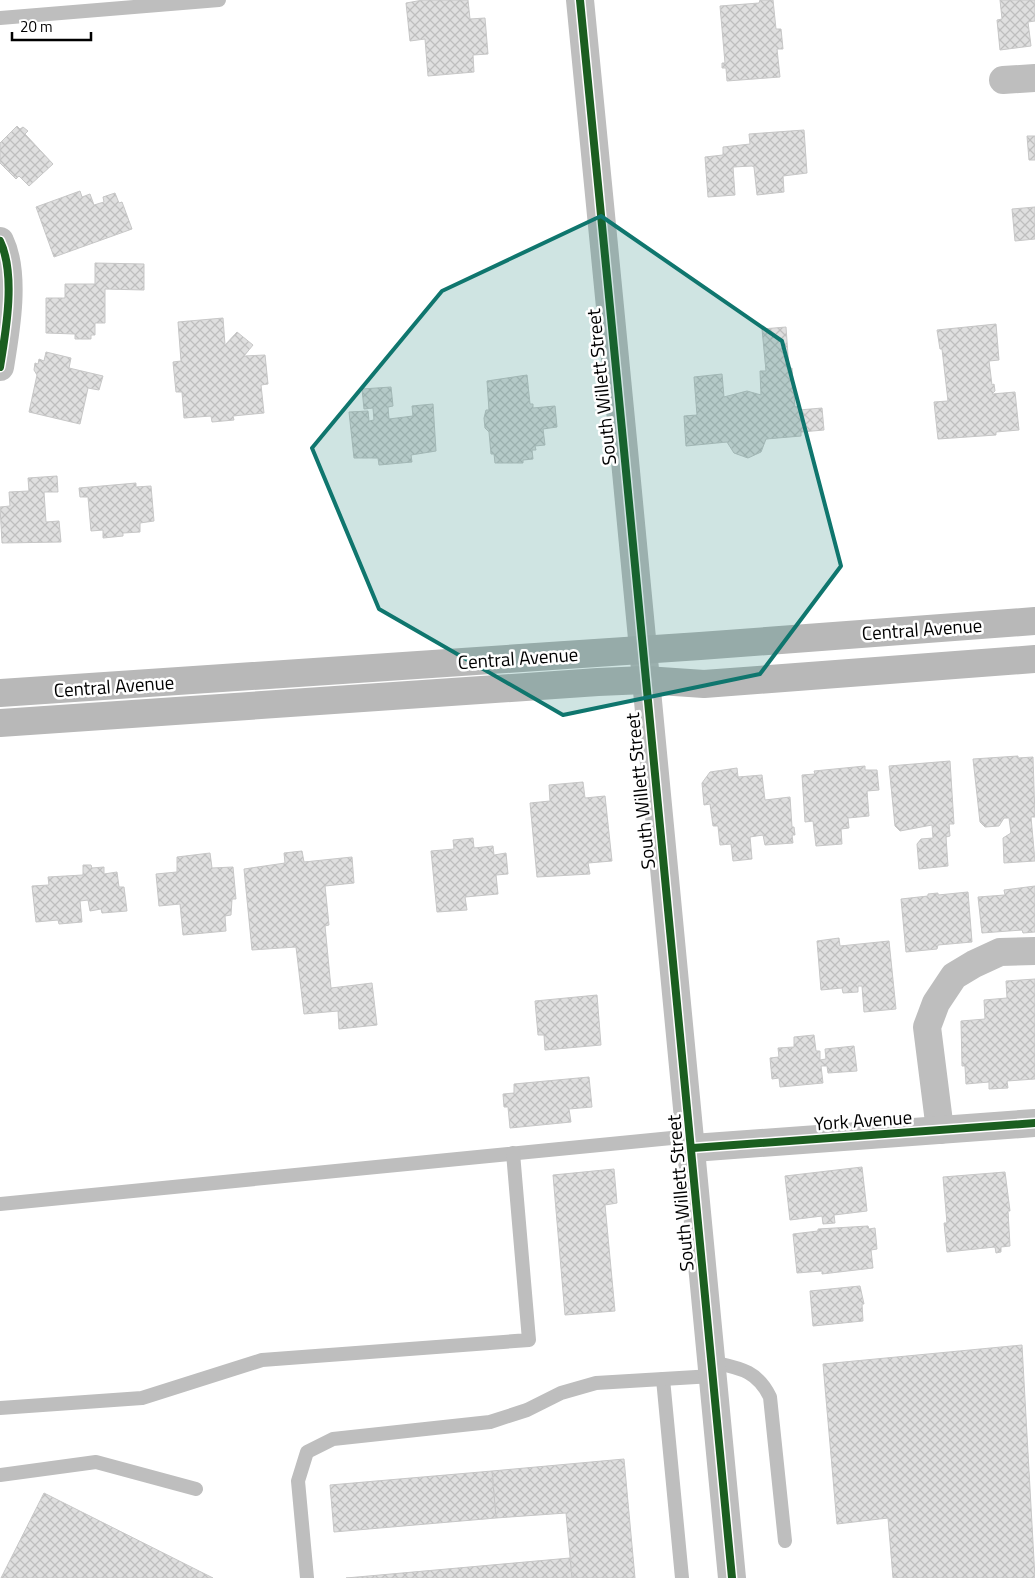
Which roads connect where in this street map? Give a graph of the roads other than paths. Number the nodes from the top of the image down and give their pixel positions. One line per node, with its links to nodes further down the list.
1 (219, 0): 3 (lane)
2 (580, 0): 9 (street, South Willett Street)
3 (0, 18)
4 (1035, 78): 5 (street)
5 (1003, 80)
6 (0, 241): 7 (street)
7 (0, 367)
8 (1035, 621): 9 (main road, Central Avenue)
9 (643, 649): 11 (main road, Central Avenue); 12 (street, South Willett Street)
10 (1035, 659): 12 (main road, Central Avenue)
11 (304, 673): 13 (main road, Central Avenue); 14 (lane)
12 (645, 680): 14 (main road, Central Avenue); 19 (street, South Willett Street)
13 (0, 693)
14 (305, 702): 15 (main road, Central Avenue)
15 (0, 723)
16 (1035, 950): 18 (street)
17 (1035, 1123): 18 (street, York Avenue)
18 (940, 1130): 19 (street, York Avenue)
19 (692, 1142): 20 (lane); 22 (street, South Willett Street)
20 (512, 1153): 21 (lane); 24 (lane)
21 (0, 1204)
22 (713, 1369): 23 (lane); 27 (lane); 30 (street, South Willett Street)
23 (663, 1379): 28 (lane); 29 (lane)
24 (0, 1408)
25 (0, 1475): 26 (lane)
26 (196, 1489)
27 (784, 1541)
28 (308, 1578)
29 (682, 1578)
30 (732, 1578)

